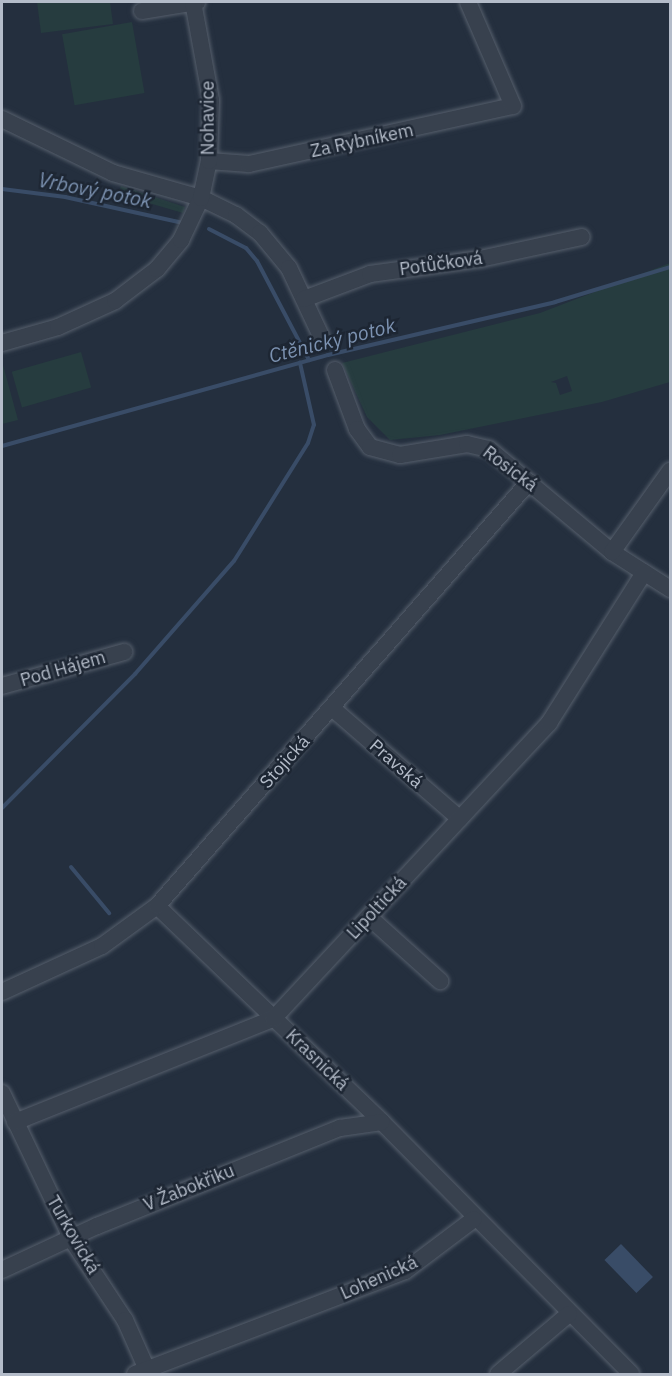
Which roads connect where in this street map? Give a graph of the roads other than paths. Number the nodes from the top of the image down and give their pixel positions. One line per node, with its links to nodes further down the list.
1 (195, 2): 3 (street); 5 (street, Nohavice)
2 (468, 2): 5 (street, Za Rybníkem)
3 (142, 11)
4 (2, 119): 6 (street)
5 (209, 161): 6 (street, Nohavice)
6 (201, 198): 8 (street); 10 (street, Nohavice)
7 (582, 237): 8 (street, Potůčková)
8 (304, 299): 9 (street)
9 (321, 336)
10 (2, 343)
11 (335, 370): 13 (street, Rosická)
12 (668, 481): 14 (street)
13 (529, 482): 14 (street, Rosická); 19 (street, Stojická)
14 (612, 552): 15 (street, Rosická)
15 (644, 573): 16 (street, Rosická); 20 (street, Lipoltická)
16 (670, 589)
17 (124, 652): 18 (street, Pod Hájem)
18 (2, 686)
19 (332, 708): 20 (street, Pravská); 21 (street, Stojická)
20 (460, 819): 22 (street, Lipoltická)
21 (157, 906): 24 (street, Stojická); 25 (street, Krasnická)
22 (369, 917): 23 (street); 25 (street, Lipoltická)
23 (440, 981)
24 (2, 992)
25 (273, 1019): 27 (street, Lipoltická); 28 (street, Krasnická)
26 (2, 1093): 27 (street, Turkovická)
27 (15, 1122): 30 (street, Turkovická)
28 (382, 1122): 29 (street, Krasnická); 30 (street, V Žabokřiku)
29 (474, 1219): 32 (street); 33 (street, Lohenická)
30 (72, 1240): 31 (street, V Žabokřiku); 33 (street, Turkovická)
31 (2, 1270)
32 (569, 1314): 34 (street); 35 (street)
33 (144, 1373)
34 (498, 1374)
35 (631, 1374)

